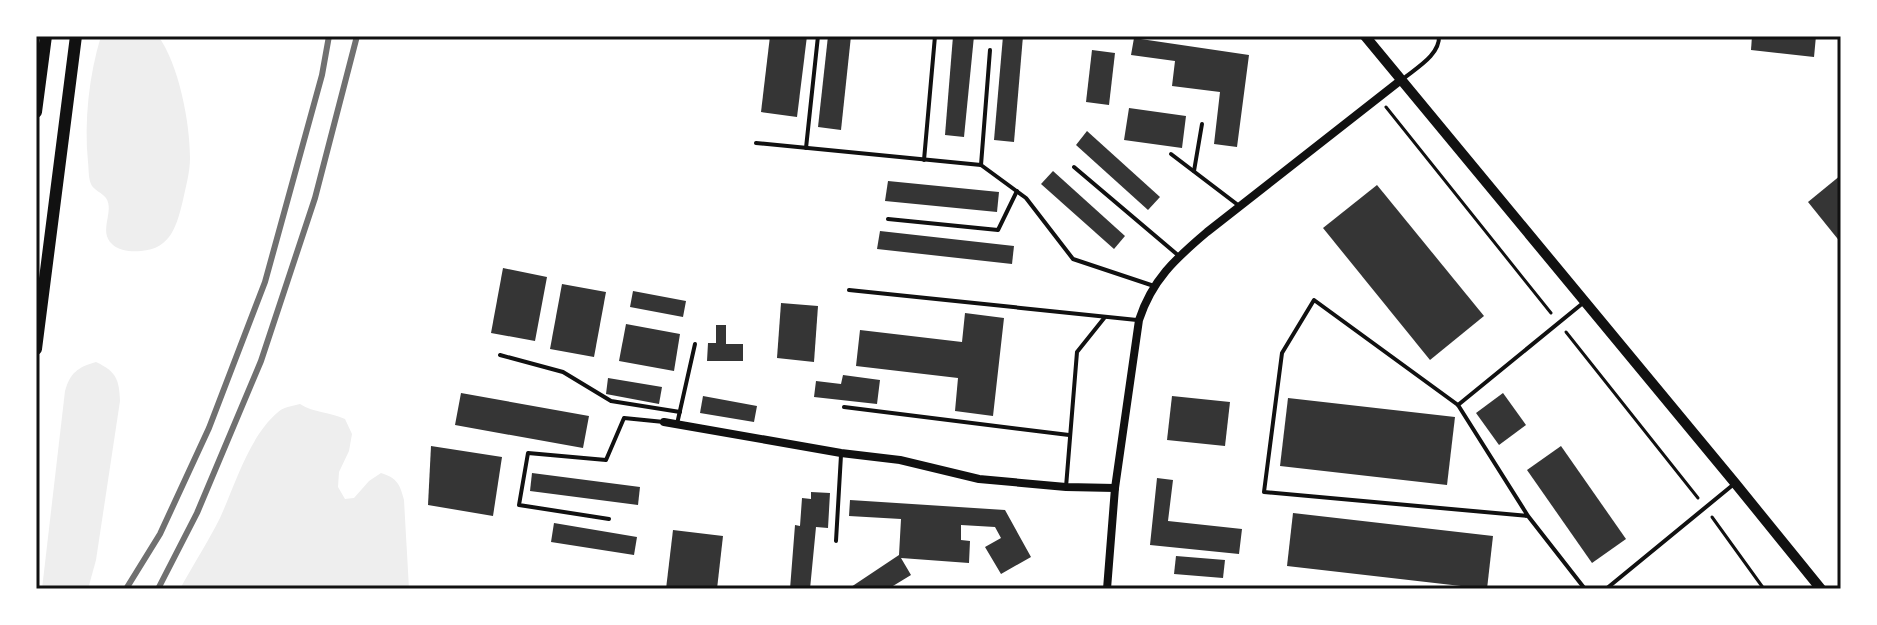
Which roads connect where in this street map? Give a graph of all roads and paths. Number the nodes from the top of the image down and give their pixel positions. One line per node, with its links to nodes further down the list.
1 (46, 36): 10 (main road)
2 (76, 36): 26 (main road)
3 (818, 36): 13 (lane)
4 (935, 36): 15 (lane)
5 (1365, 36): 8 (street)
6 (1439, 36): 8 (lane)
7 (990, 50): 16 (lane)
8 (1401, 80): 9 (street); 25 (street)
9 (1378, 98): 20 (street); 29 (path)
10 (36, 112)
11 (1202, 124): 18 (lane)
12 (756, 143): 13 (lane)
13 (806, 148): 15 (lane)
14 (1171, 154): 18 (lane)
15 (924, 160): 16 (lane)
16 (981, 165): 19 (lane)
17 (1074, 167): 22 (lane)
18 (1194, 171): 20 (lane)
19 (1017, 191): 21 (lane); 23 (lane)
20 (1240, 206): 22 (street)
21 (888, 219)
22 (1179, 256): 23 (street)
23 (1154, 286): 28 (street)
24 (849, 290): 27 (lane)
25 (1585, 301): 29 (lane); 40 (street)
26 (38, 312): 31 (main road)
27 (1105, 317): 28 (lane); 38 (lane)
28 (1139, 320): 42 (street)
29 (1559, 323): 33 (lane); 43 (path)
30 (695, 344): 35 (lane)
31 (36, 349)
32 (500, 355): 35 (lane)
33 (1458, 405): 44 (lane); 44 (lane)
34 (844, 407): 38 (lane)
35 (680, 412): 37 (lane)
36 (664, 422): 37 (street); 45 (lane)
37 (677, 424): 39 (street)
38 (1069, 435): 41 (lane)
39 (841, 453): 41 (street); 46 (lane)
40 (1735, 483): 43 (lane); 51 (street)
41 (1066, 487): 42 (street)
42 (1115, 488): 47 (street)
43 (1705, 508): 49 (lane); 50 (path)
44 (1528, 516): 48 (lane)
45 (609, 519)
46 (836, 541)
47 (1107, 589)
48 (1585, 589)
49 (1606, 589)
50 (1764, 589)
51 (1821, 589)

